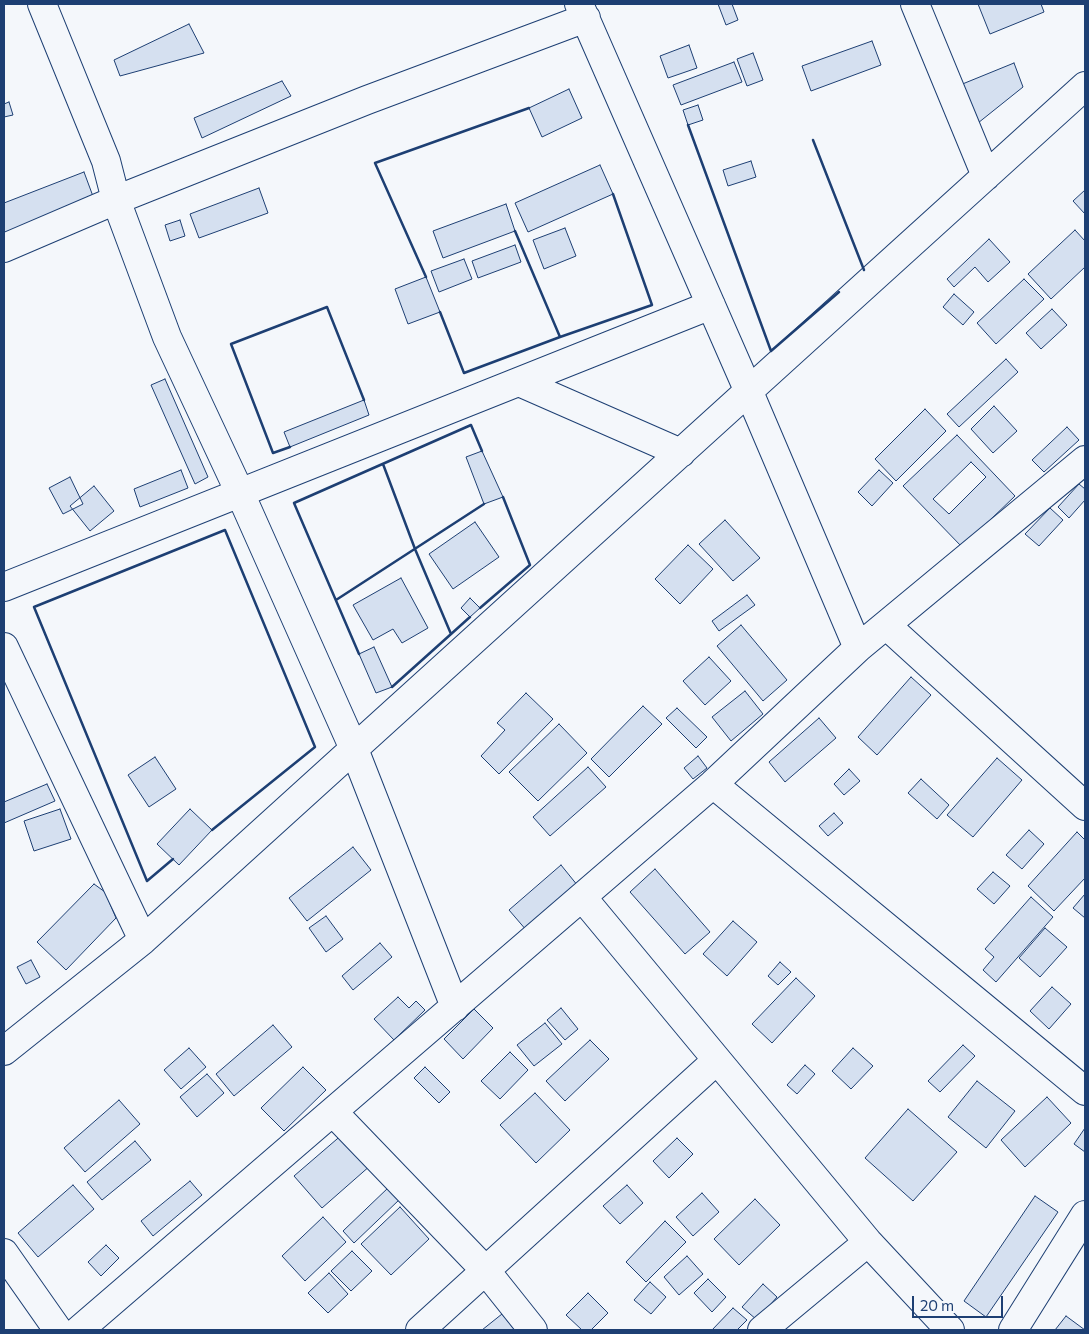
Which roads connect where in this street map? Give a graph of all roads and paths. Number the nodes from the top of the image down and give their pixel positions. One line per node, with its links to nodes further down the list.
1 (42, 4): 6 (street)
2 (915, 4): 5 (street)
3 (583, 11): 6 (street); 8 (street)
4 (1085, 86): 5 (street)
5 (986, 176): 10 (street)
6 (116, 200): 7 (street); 13 (street)
7 (4, 248)
8 (711, 305): 9 (street); 10 (street)
9 (519, 382): 11 (street); 13 (street)
10 (749, 392): 11 (street); 17 (street)
11 (681, 453): 18 (street)
12 (1085, 460): 15 (street)
13 (240, 493): 14 (street); 18 (street)
14 (4, 587)
15 (886, 625): 17 (street); 20 (street)
16 (4, 647): 22 (street)
17 (858, 648): 19 (street)
18 (354, 749): 22 (street); 23 (street)
19 (713, 784): 21 (street); 26 (street)
20 (1085, 806)
21 (582, 897): 23 (street); 25 (street)
22 (143, 940): 24 (street)
23 (455, 1007): 27 (street)
24 (4, 1051)
25 (717, 1060): 29 (street); 31 (street)
26 (1085, 1090)
27 (333, 1112): 31 (street); 33 (street)
28 (1085, 1215): 38 (street)
29 (868, 1242): 36 (street); 37 (street)
30 (4, 1252): 32 (street)
31 (486, 1271): 34 (street); 35 (street)
32 (58, 1330)
33 (79, 1330)
34 (420, 1330)
35 (533, 1330)
36 (762, 1330)
37 (950, 1330)
38 (1013, 1330)

